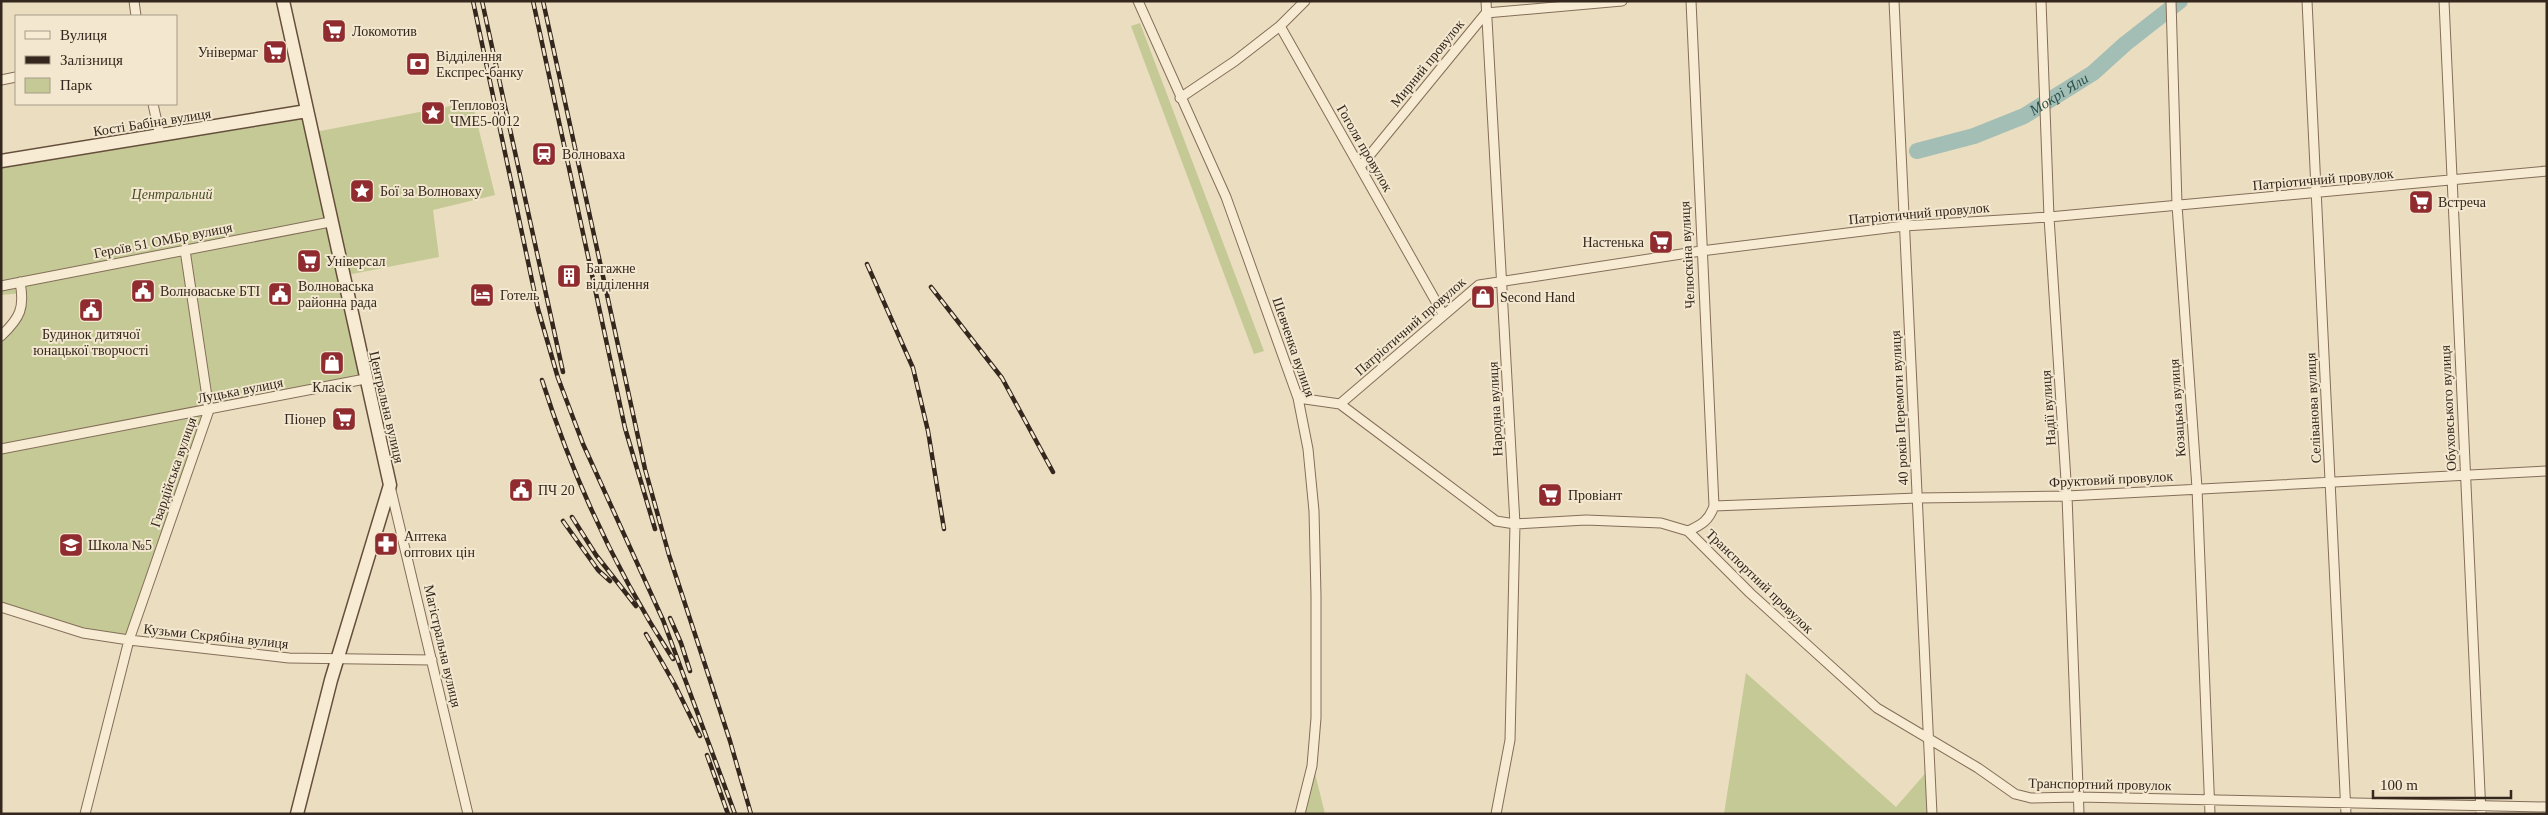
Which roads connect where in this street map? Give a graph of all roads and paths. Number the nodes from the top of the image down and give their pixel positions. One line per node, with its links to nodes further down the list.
1 (134, 1): 14 (street)
2 (283, 1): 20 (main road, Центральна вулиця)
3 (1138, 1): 18 (street, Шевченка вулиця)
4 (1306, 1): 15 (street)
5 (1486, 1): 13 (street, Народна вулиця)
6 (1622, 1): 13 (street)
7 (1691, 1): 32 (street, Челюскіна вулиця)
8 (1894, 1): 30 (street, 40 років Перемоги вулиця)
9 (2041, 1): 28 (street, Надії вулиця)
10 (2171, 1): 27 (street, Козацька вулиця)
11 (2308, 1): 26 (street, Селіванова вулиця)
12 (2444, 1): 25 (street, Обуховського вулиця)
13 (1486, 13): 23 (street, Мирний провулок); 34 (street, Народна вулиця)
14 (136, 15)
15 (1280, 26): 18 (street); 23 (street, Гоголя провулок)
16 (15, 77): 17 (street)
17 (1, 80)
18 (1180, 98): 39 (street, Шевченка вулиця)
19 (153, 105): 21 (street)
20 (307, 111): 21 (main road, Кості Бабіна вулиця); 29 (main road, Центральна вулиця)
21 (160, 136): 22 (main road, Кості Бабіна вулиця)
22 (1, 161)
23 (1360, 167): 36 (street, Гоголя провулок)
24 (2547, 171): 25 (street, Патріотичний провулок)
25 (2451, 182): 26 (street, Патріотичний провулок); 44 (street, Обуховського вулиця)
26 (2315, 193): 27 (street, Патріотичний провулок); 45 (street, Селіванова вулиця)
27 (2177, 205): 28 (street, Патріотичний провулок); 47 (street, Козацька вулиця)
28 (2049, 217): 30 (street, Патріотичний провулок); 48 (street, Надії вулиця)
29 (330, 222): 31 (street, Героїв 51 ОМБр вулиця); 38 (main road, Центральна вулиця)
30 (1904, 226): 32 (street, Патріотичний провулок); 49 (street, 40 років Перемоги вулиця)
31 (185, 250): 33 (street, Героїв 51 ОМБр вулиця); 41 (street, Гвардійська вулиця)
32 (1701, 251): 34 (street, Патріотичний провулок); 50 (street, Челюскіна вулиця)
33 (20, 282): 35 (street, Героїв 51 ОМБр вулиця); 37 (street)
34 (1502, 282): 36 (street, Патріотичний провулок); 51 (street, Народна вулиця)
35 (1, 286)
36 (1443, 314): 40 (street, Патріотичний провулок)
37 (1, 336)
38 (365, 378): 41 (street, Луцька вулиця); 46 (main road, Центральна вулиця)
39 (1298, 398): 40 (street); 66 (street, Шевченка вулиця)
40 (1340, 404): 51 (street)
41 (210, 410): 42 (street, Луцька вулиця); 54 (street, Гвардійська вулиця)
42 (1, 449)
43 (2547, 471): 44 (street, Фруктовий провулок)
44 (2465, 476): 45 (street, Фруктовий провулок); 62 (street, Обуховського вулиця)
45 (2330, 482): 47 (street, Фруктовий провулок); 60 (street, Селіванова вулиця)
46 (390, 485): 55 (main road, Центральна вулиця); 56 (street, Магістральна вулиця)
47 (2197, 488): 48 (street, Фруктовий провулок); 59 (street, Козацька вулиця)
48 (2067, 496): 49 (street, Фруктовий провулок); 58 (street, Надії вулиця)
49 (1917, 498): 50 (street, Фруктовий провулок); 57 (street, 40 років Перемоги вулиця)
50 (1714, 506): 52 (street)
51 (1515, 524): 52 (street); 67 (street, Народна вулиця)
52 (1688, 531): 57 (street, Транспортний провулок)
53 (1, 606): 54 (street, Кузьми Скрябіна вулиця)
54 (129, 640): 55 (street, Кузьми Скрябіна вулиця); 63 (street, Гвардійська вулиця)
55 (337, 660): 56 (street, Кузьми Скрябіна вулиця); 64 (main road, Центральна вулиця)
56 (432, 660): 65 (street, Магістральна вулиця)
57 (1928, 740): 58 (street, Транспортний провулок); 68 (street, 40 років Перемоги вулиця)
58 (2078, 797): 59 (street, Транспортний провулок); 69 (street, Надії вулиця)
59 (2210, 800): 60 (street, Транспортний провулок); 70 (street, Козацька вулиця)
60 (2345, 804): 62 (street, Транспортний провулок); 71 (street, Селіванова вулиця)
61 (2547, 807): 62 (street, Транспортний провулок)
62 (2481, 811)
63 (85, 814)
64 (297, 814)
65 (468, 814)
66 (1300, 814)
67 (1496, 814)
68 (1932, 814)
69 (2079, 814)
70 (2210, 814)
71 (2346, 814)

